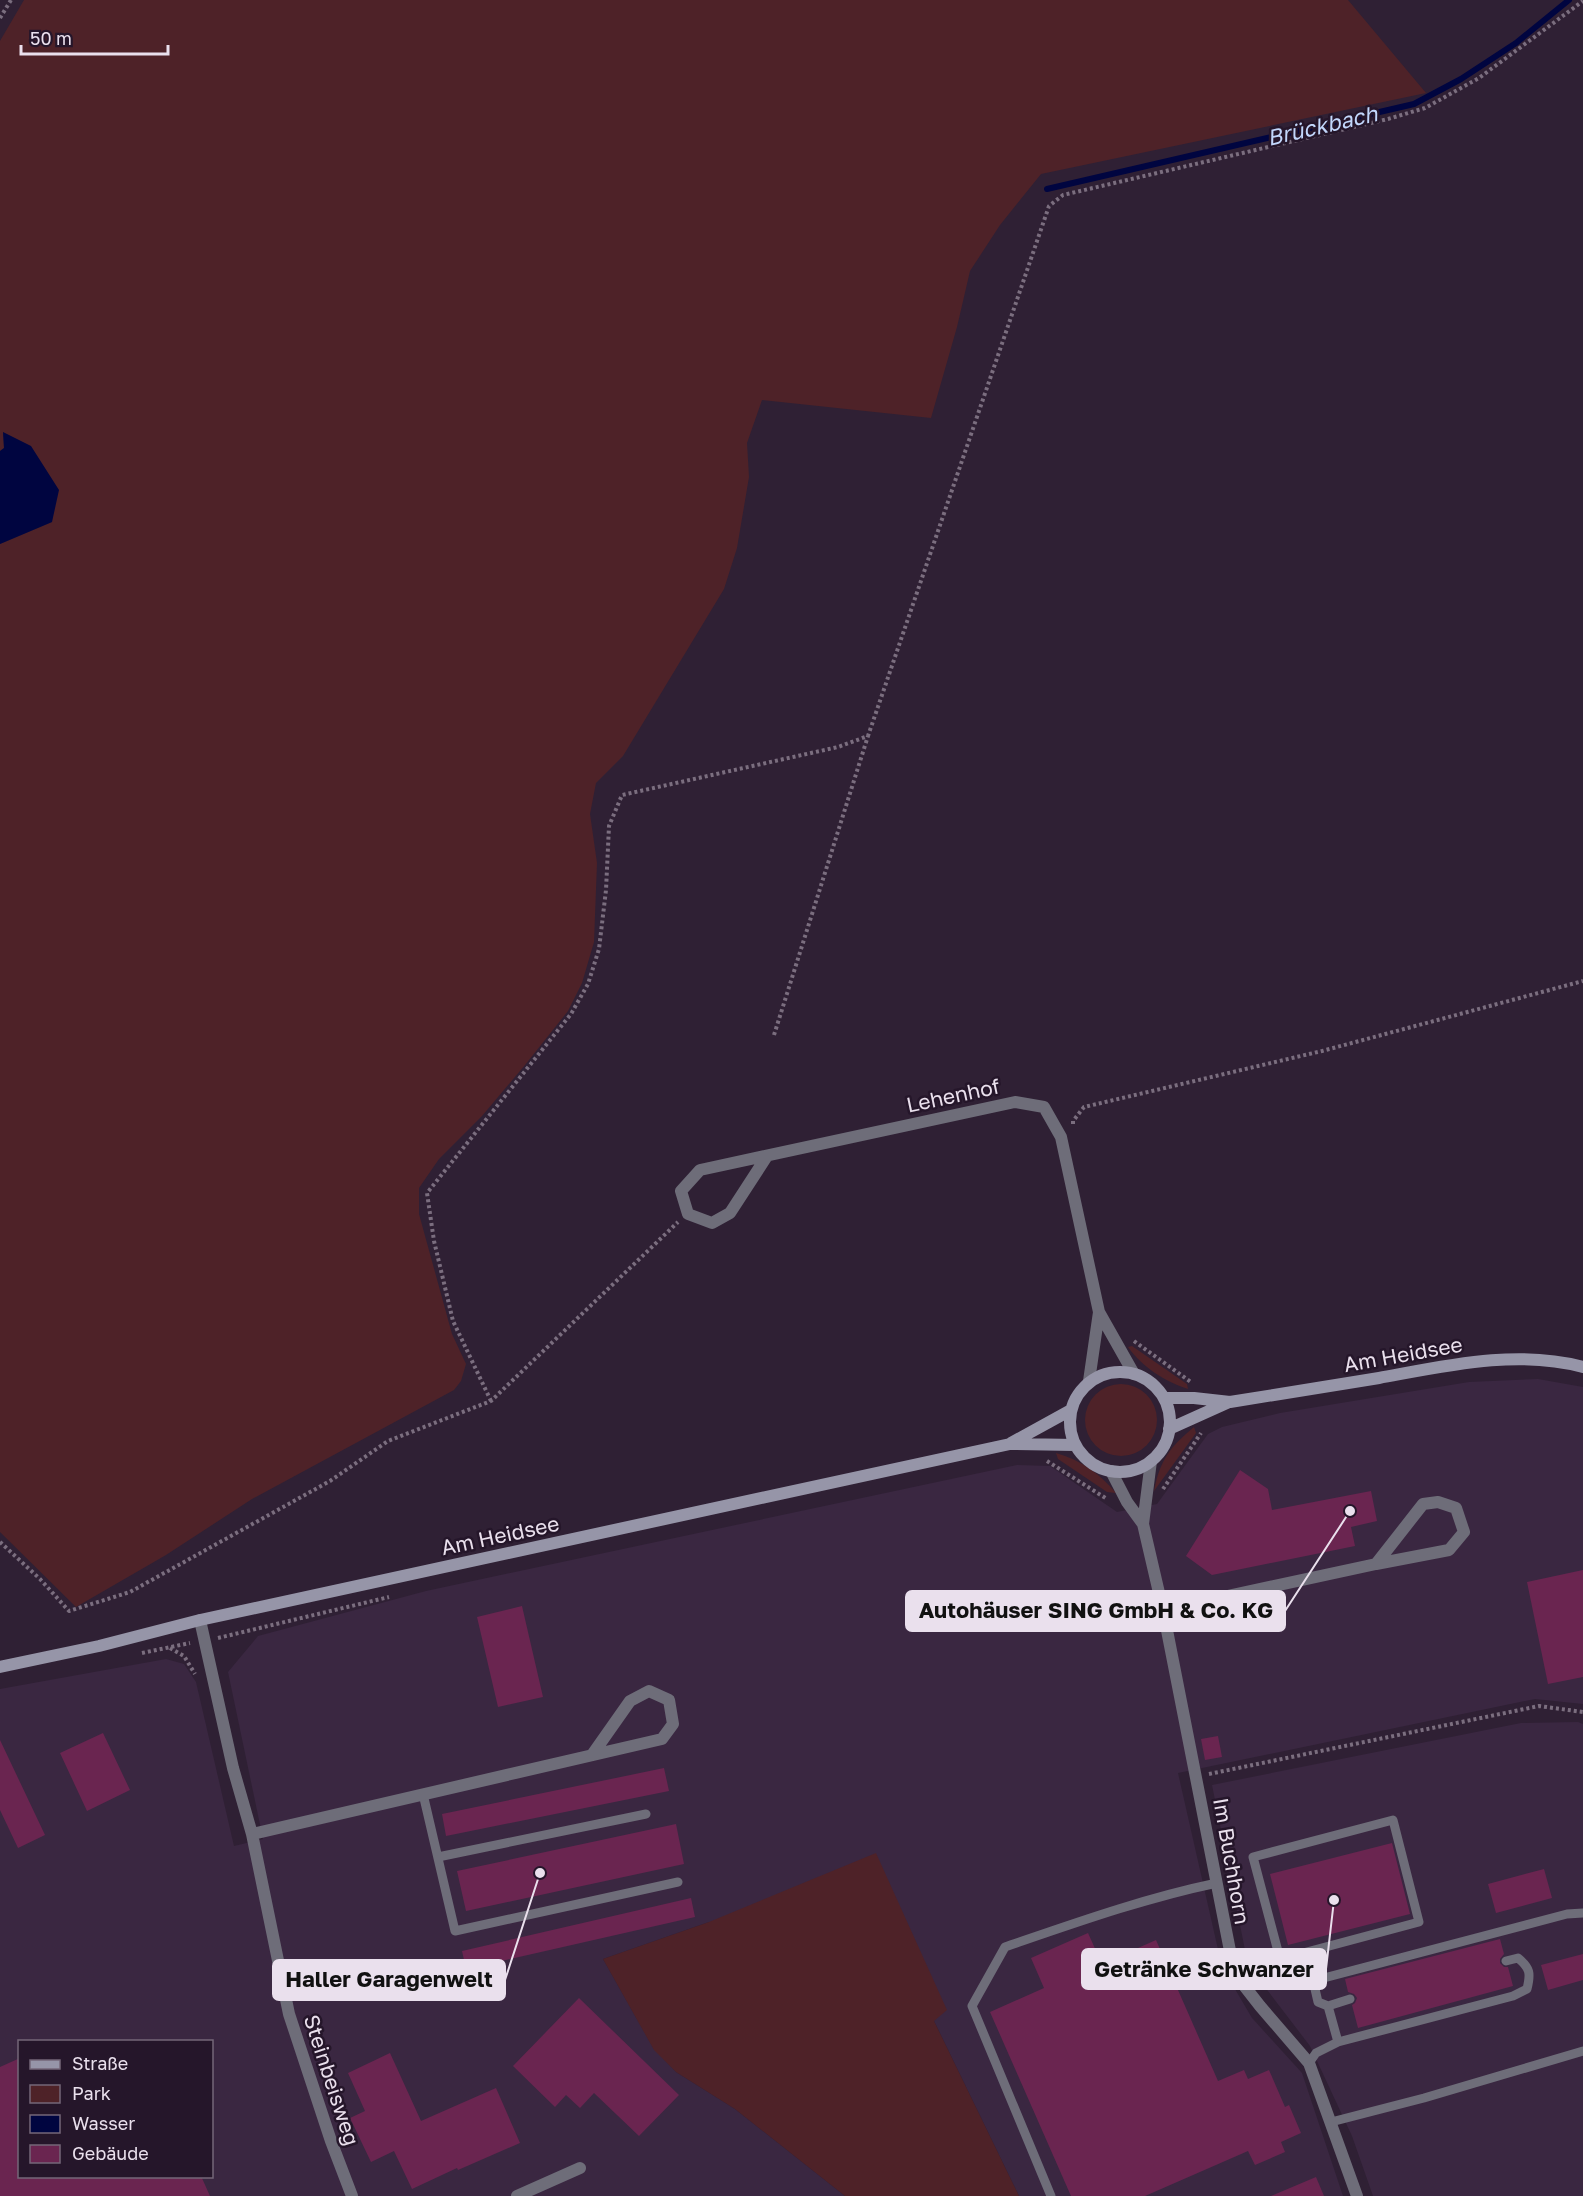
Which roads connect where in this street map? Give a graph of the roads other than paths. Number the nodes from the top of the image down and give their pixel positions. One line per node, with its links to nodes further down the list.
1 (767, 1156): 1 (street, Lehenhof); 2 (street, Lehenhof)
2 (1099, 1312): 4 (street, Lehenhof); 5 (street, Lehenhof)
3 (1583, 1367): 7 (main road, Am Heidsee)
4 (1134, 1374): 5 (main road); 6 (main road)
5 (1089, 1381): 8 (main road)
6 (1164, 1398): 7 (main road, Am Heidsee); 9 (main road)
7 (1230, 1402): 9 (main road, Am Heidsee)
8 (1071, 1410): 10 (main road, Am Heidsee); 11 (main road)
9 (1169, 1429): 12 (main road)
10 (1010, 1444): 11 (main road, Am Heidsee); 17 (main road, Am Heidsee)
11 (1075, 1445): 13 (main road)
12 (1150, 1461): 13 (main road); 14 (street, Im Buchhorn)
13 (1112, 1471): 14 (street, Im Buchhorn)
14 (1143, 1524): 16 (street, Im Buchhorn)
15 (1376, 1564): 15 (street); 16 (street)
16 (1163, 1610): 25 (street, Im Buchhorn)
17 (200, 1620): 18 (main road, Am Heidsee); 22 (street, Steinbeisweg)
18 (0, 1667)
19 (592, 1755): 19 (street); 20 (street)
20 (423, 1794): 22 (street); 23 (lane)
21 (646, 1814): 23 (lane)
22 (252, 1834): 37 (street, Steinbeisweg)
23 (438, 1857): 24 (lane)
24 (678, 1882)
25 (1216, 1883): 29 (street, Im Buchhorn); 39 (lane)
26 (1583, 1913): 31 (lane)
27 (1280, 1959): 27 (lane); 29 (lane)
28 (1506, 1961): 32 (lane)
29 (1242, 1983): 34 (street, Im Buchhorn)
30 (1350, 1999): 31 (lane)
31 (1328, 2006): 32 (lane)
32 (1338, 2042): 34 (lane)
33 (1583, 2051): 35 (lane)
34 (1309, 2063): 35 (street, Im Buchhorn)
35 (1331, 2122): 40 (street, Im Buchhorn)
36 (580, 2168): 38 (street)
37 (352, 2196)
38 (517, 2196)
39 (1051, 2196)
40 (1357, 2196)

